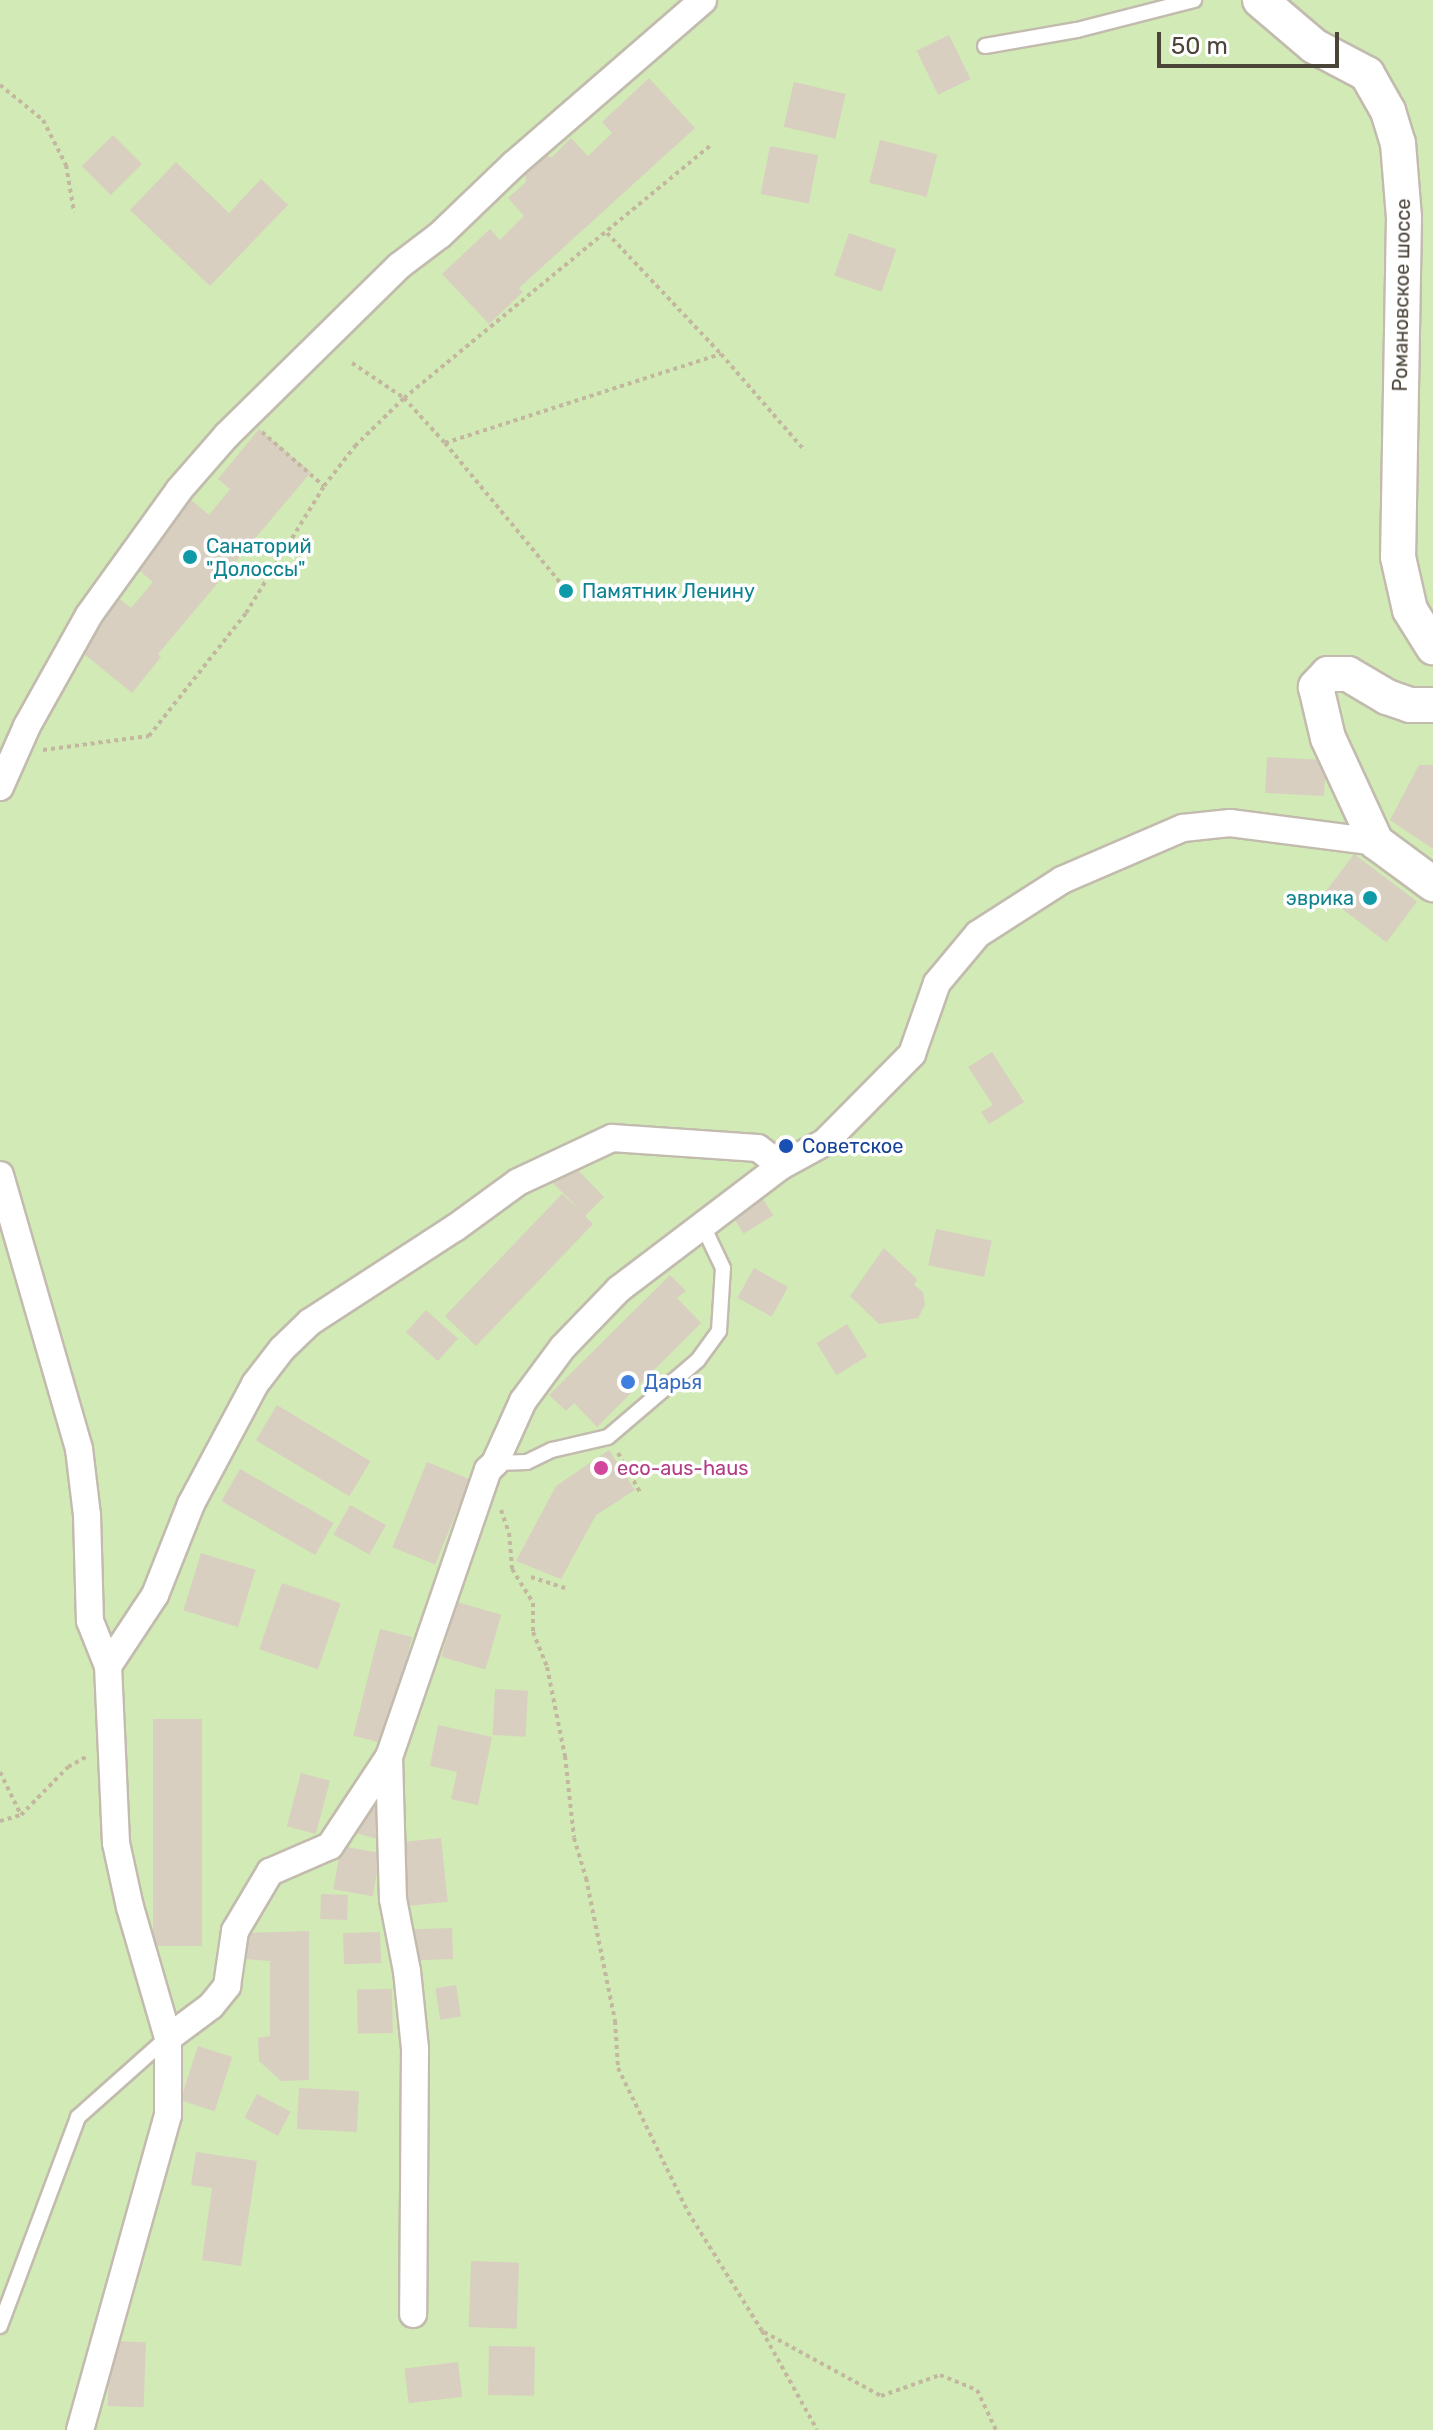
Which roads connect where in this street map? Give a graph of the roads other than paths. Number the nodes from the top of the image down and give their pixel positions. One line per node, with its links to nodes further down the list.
1 (703, 0): 7 (street)
2 (1194, 0): 4 (lane)
3 (1260, 0): 5 (street, Романовское шоссе)
4 (985, 46)
5 (1433, 647)
6 (1433, 705): 8 (street)
7 (0, 787)
8 (1376, 842): 9 (street); 10 (street)
9 (1433, 884)
10 (781, 1166): 12 (street); 14 (street)
11 (0, 1175): 14 (street)
12 (703, 1226): 13 (street); 13 (lane)
13 (491, 1467): 15 (street)
14 (108, 1666): 16 (street)
15 (389, 1757): 16 (street); 17 (street)
16 (168, 2038): 18 (lane); 19 (street)
17 (413, 2314)
18 (0, 2326)
19 (80, 2430)

